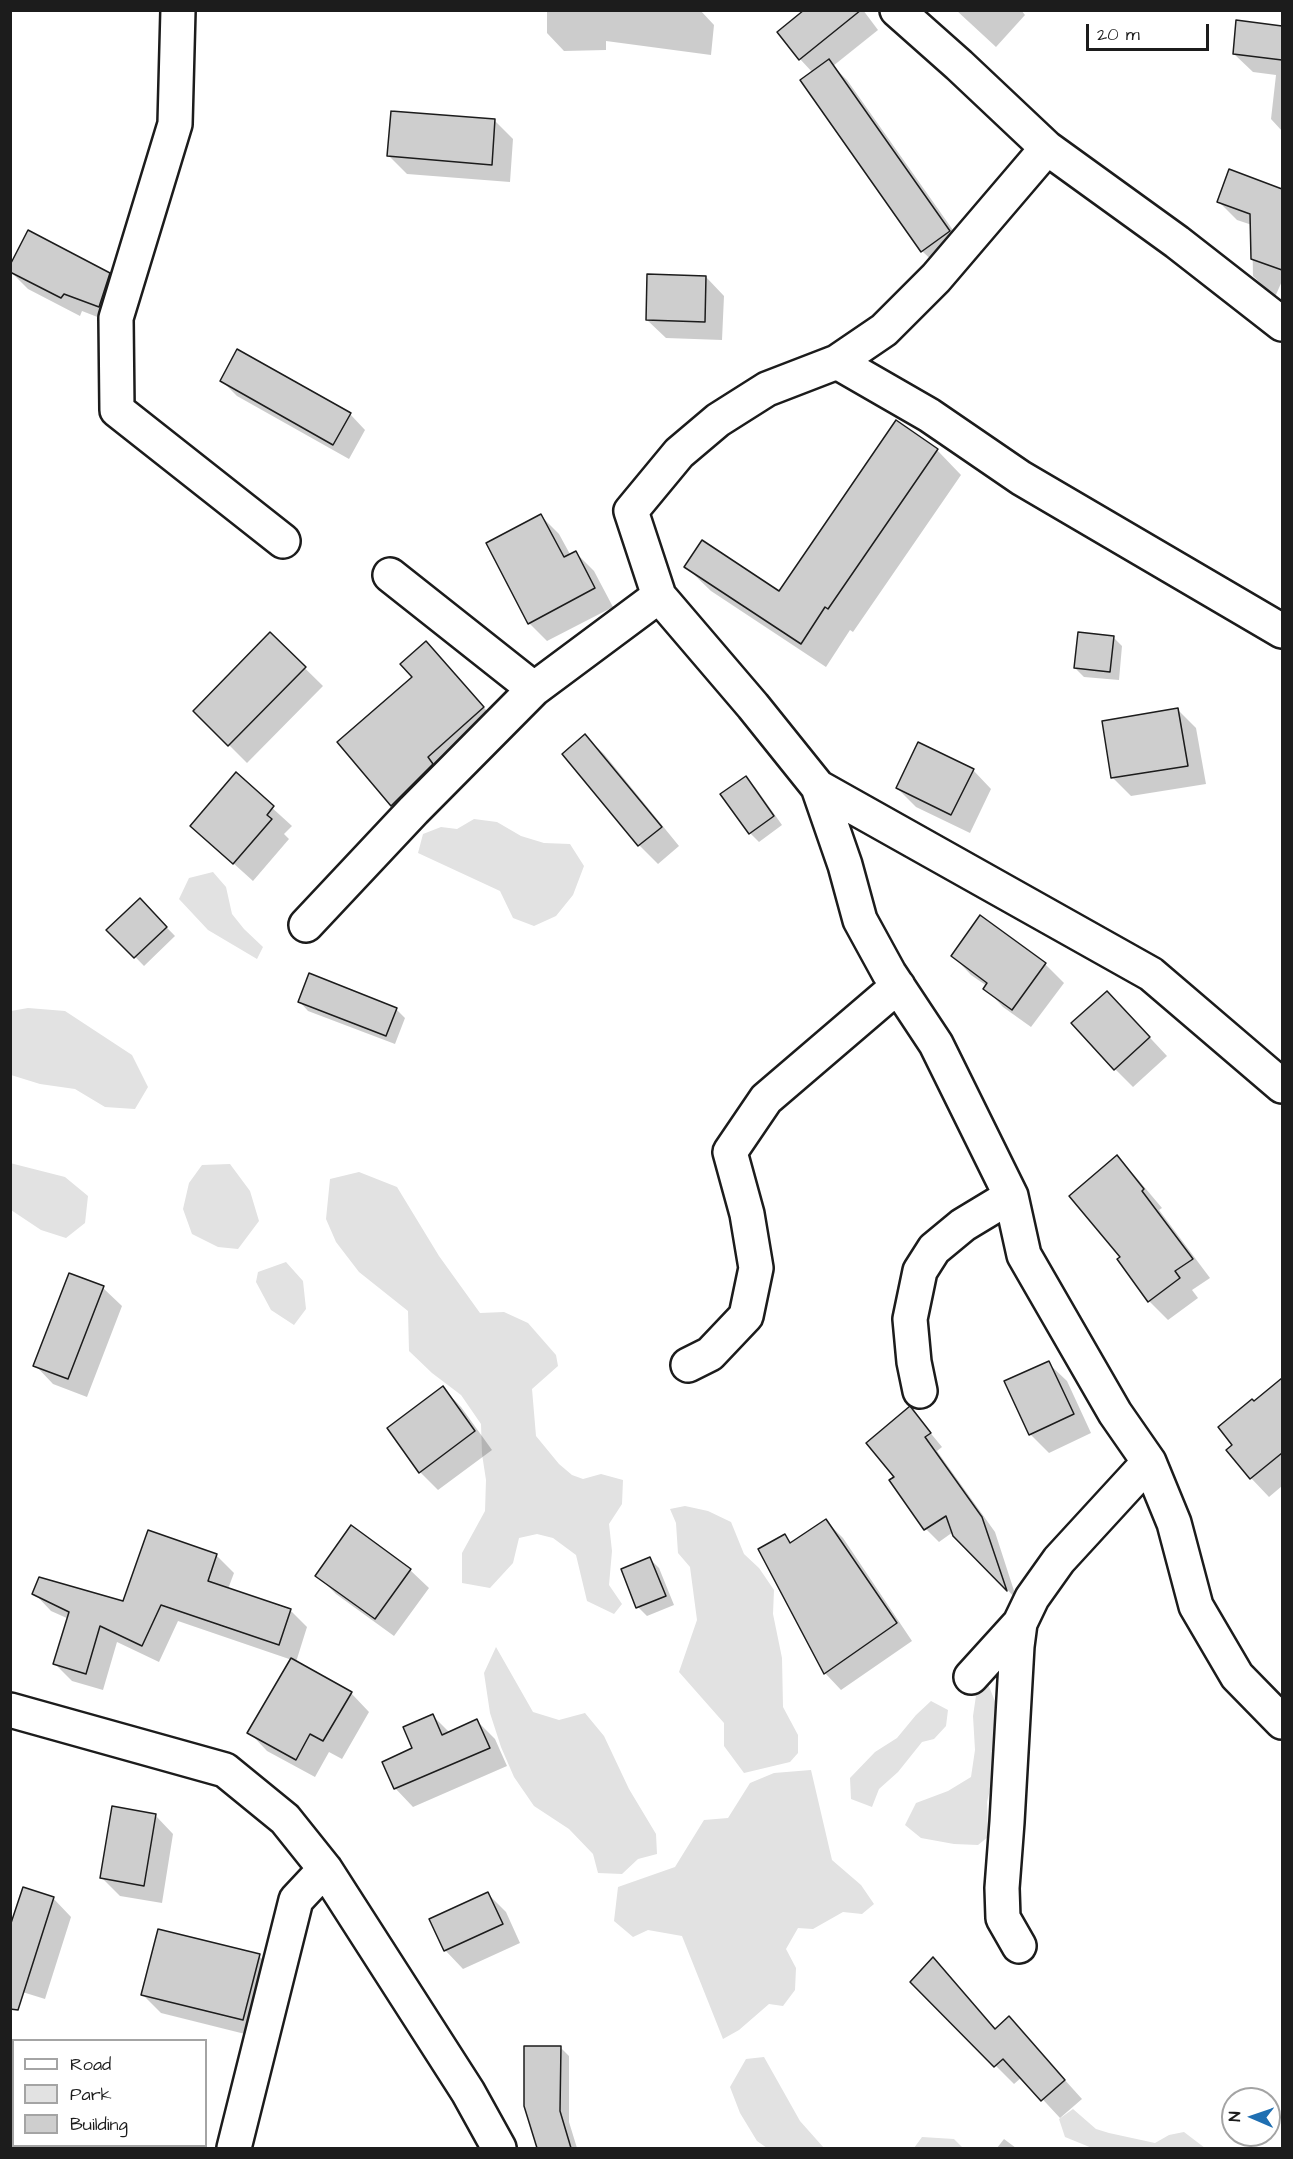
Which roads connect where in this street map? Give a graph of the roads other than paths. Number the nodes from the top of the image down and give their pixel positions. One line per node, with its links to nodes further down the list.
1 (178, 10): 6 (street)
2 (897, 10): 3 (street)
3 (1047, 148): 4 (street); 5 (street)
4 (1282, 324)
5 (837, 362): 8 (street); 9 (street)
6 (283, 541)
7 (390, 575): 10 (street)
8 (659, 596): 10 (street); 11 (street)
9 (1282, 631)
10 (534, 689): 12 (street)
11 (818, 788): 13 (street); 14 (street)
12 (306, 925)
13 (898, 986): 15 (street); 16 (street)
14 (1282, 1086)
15 (1011, 1196): 17 (street); 18 (street)
16 (688, 1365)
17 (920, 1391)
18 (1149, 1462): 19 (street); 22 (street)
19 (1020, 1623): 20 (street); 24 (street)
20 (971, 1677)
21 (10, 1710): 23 (street)
22 (1282, 1722)
23 (325, 1869): 25 (street); 26 (street)
24 (1019, 1946)
25 (234, 2148)
26 (498, 2148)

